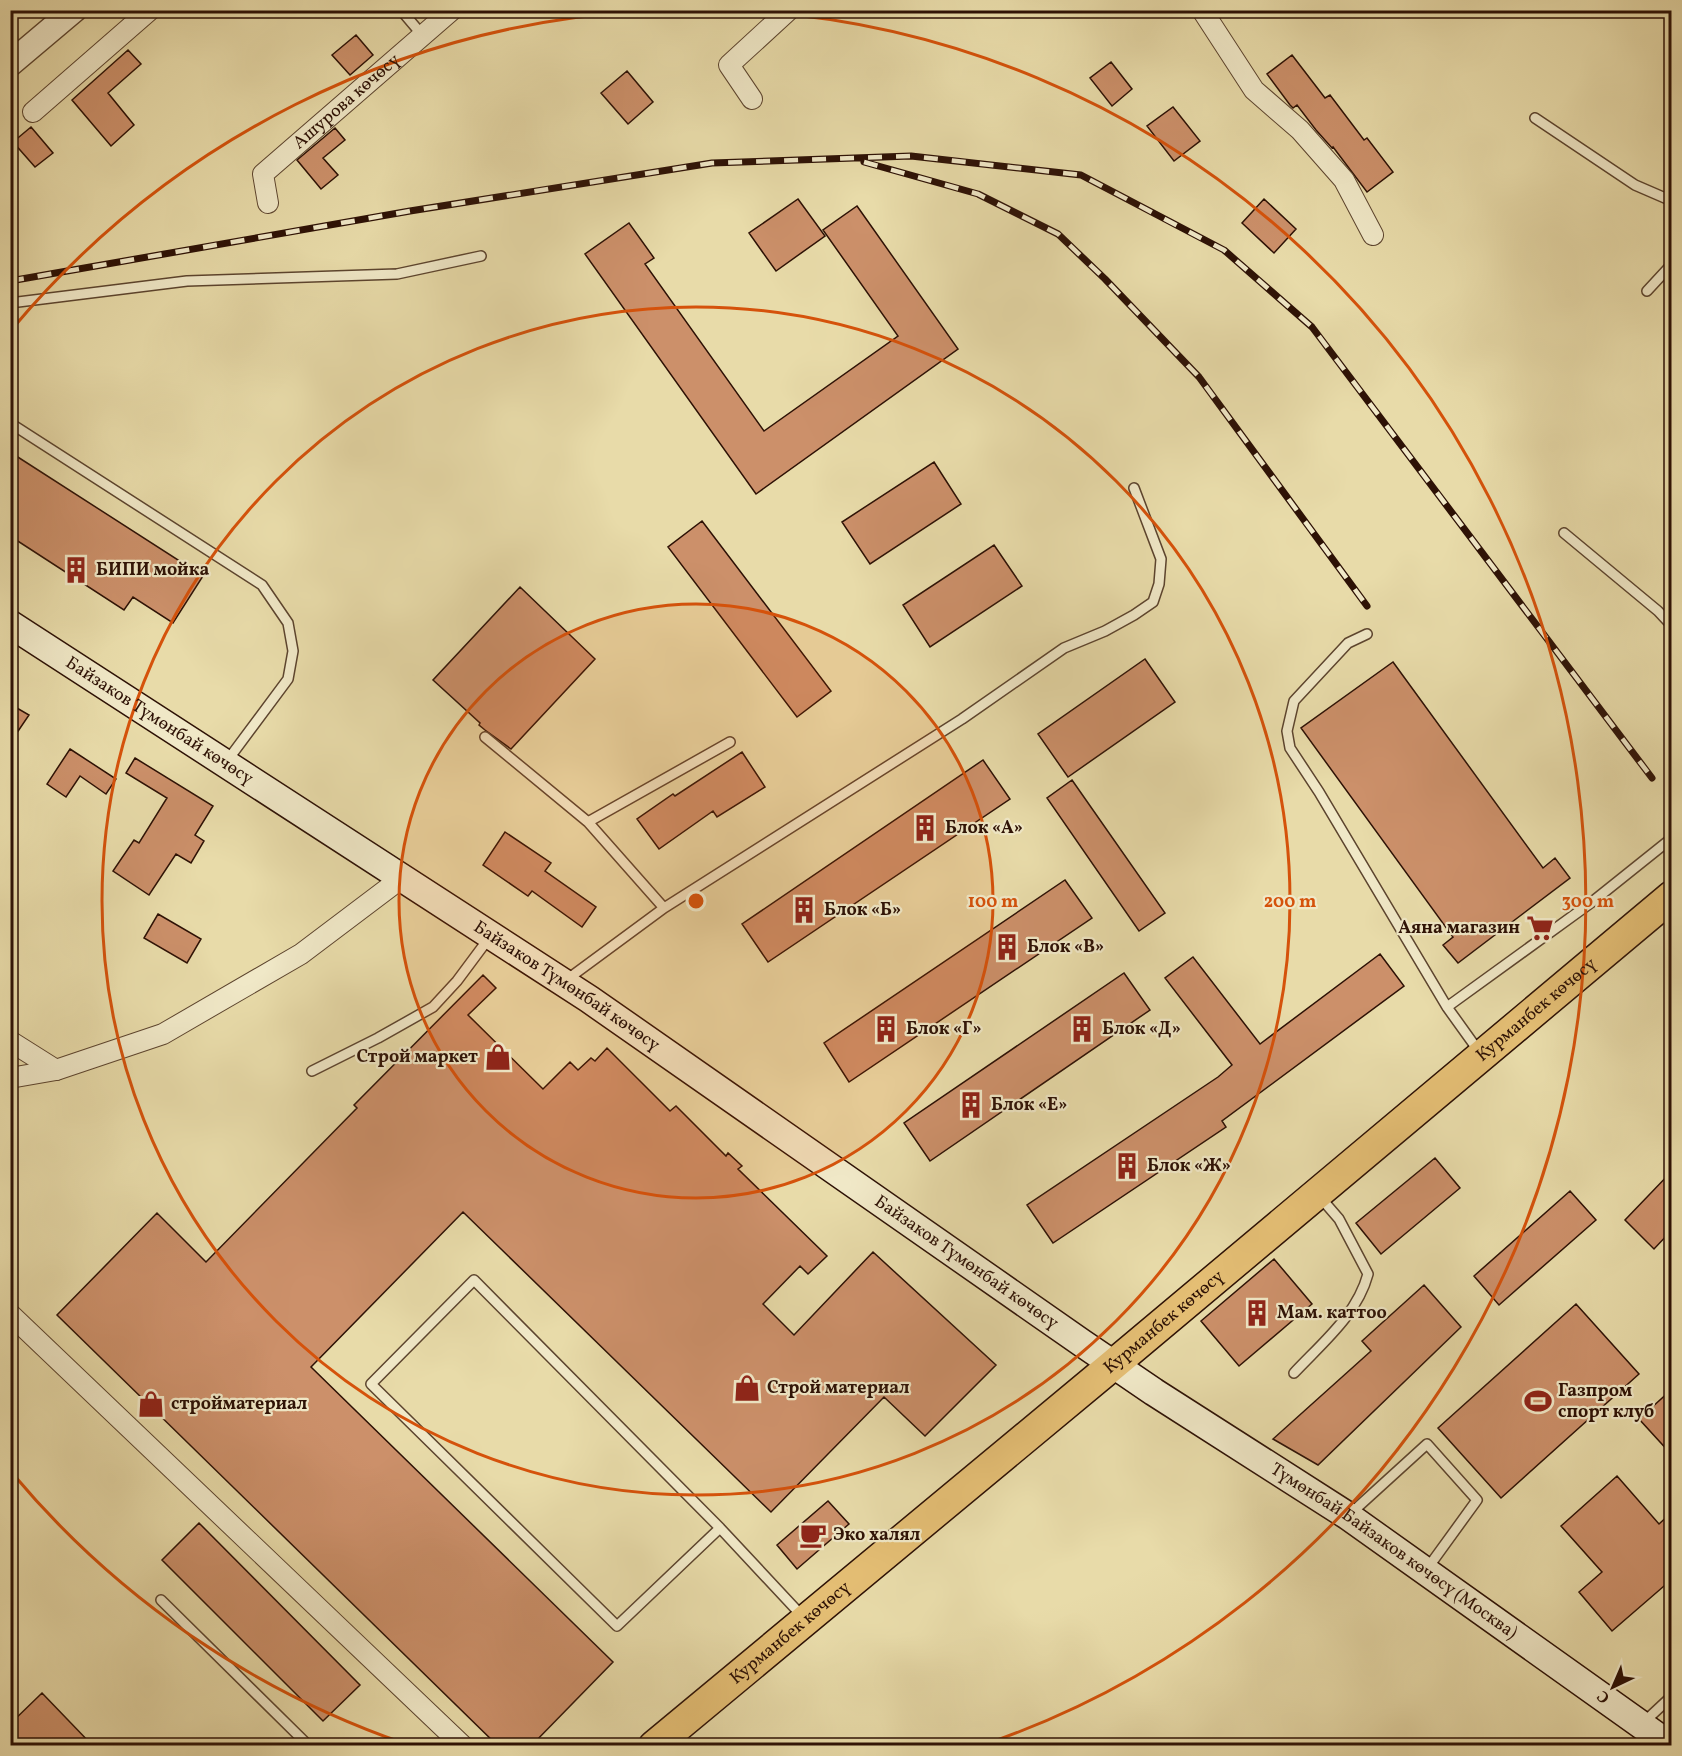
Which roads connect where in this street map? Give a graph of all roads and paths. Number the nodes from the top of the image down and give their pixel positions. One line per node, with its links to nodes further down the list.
1 (74, 10): 8 (street)
2 (150, 10): 10 (street)
3 (401, 10): 7 (lane)
4 (452, 10): 7 (street, Ашурова көчөсү)
5 (789, 10): 9 (street)
6 (1202, 10): 14 (street)
7 (423, 36): 13 (street, Ашурова көчөсү)
8 (10, 64)
9 (752, 99)
10 (33, 112)
11 (1534, 118): 12 (lane)
12 (1671, 201)
13 (268, 203)
14 (1373, 235)
15 (481, 256): 18 (lane)
16 (1671, 264): 17 (lane)
17 (1647, 291)
18 (10, 303)
19 (10, 423): 27 (lane)
20 (1134, 488): 32 (lane)
21 (1564, 532): 23 (lane)
22 (10, 624): 27 (main road, Байзаков Түмөнбай көчөсү)
23 (1671, 626)
24 (1366, 634): 35 (lane)
25 (485, 737): 28 (lane)
26 (730, 741): 28 (lane)
27 (226, 763): 30 (main road, Байзаков Түмөнбай көчөсү)
28 (588, 822): 32 (lane)
29 (1671, 838): 35 (lane)
30 (403, 877): 33 (main road, Байзаков Түмөнбай көчөсү); 38 (street)
31 (1671, 896): 37 (main road, Курманбек көчөсү)
32 (664, 908): 34 (lane)
33 (491, 936): 34 (main road, Байзаков Түмөнбай көчөсү); 39 (lane)
34 (563, 983): 43 (main road, Байзаков Түмөнбай көчөсү)
35 (1447, 1007): 37 (lane)
36 (10, 1041): 38 (street)
37 (1482, 1055): 41 (main road, Курманбек көчөсү)
38 (56, 1070): 40 (street)
39 (312, 1071)
40 (10, 1078)
41 (1317, 1193): 43 (main road, Курманбек көчөсү); 44 (lane)
42 (10, 1314): 53 (street)
43 (1114, 1364): 45 (main road, Түмөнбай Байзаков көчөсү (Москва)); 49 (main road, Курманбек көчөсү)
44 (1294, 1373)
45 (1348, 1516): 47 (main road, Түмөнбай Байзаков көчөсү (Москва)); 47 (lane)
46 (720, 1528): 46 (lane); 49 (lane)
47 (1426, 1571): 51 (main road, Түмөнбай Байзаков көчөсү (Москва))
48 (161, 1600): 52 (lane)
49 (806, 1621): 54 (main road, Курманбек көчөсү)
50 (1671, 1696): 51 (lane)
51 (1642, 1725): 55 (main road, Түмөнбай Байзаков көчөсү (Москва))
52 (309, 1746)
53 (463, 1746)
54 (654, 1746)
55 (1671, 1746)

